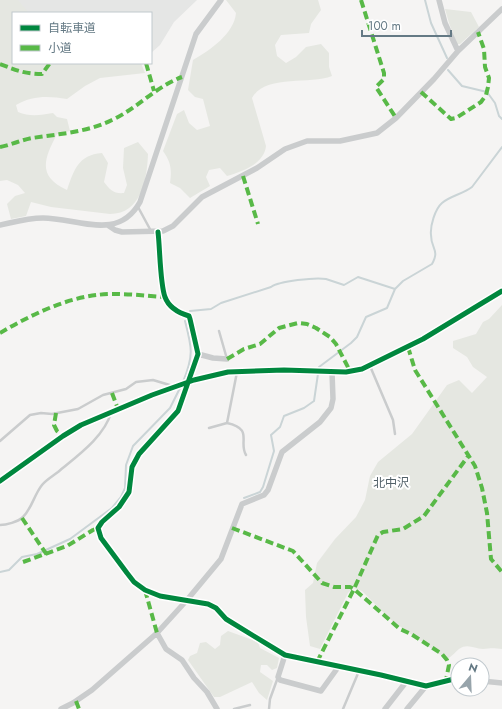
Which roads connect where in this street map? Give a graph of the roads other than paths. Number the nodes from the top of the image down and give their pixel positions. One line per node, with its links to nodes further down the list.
1 (222, 0): 5 (street)
2 (439, 0): 4 (street)
3 (502, 9): 4 (street)
4 (458, 51): 8 (street)
5 (138, 207): 7 (street); 8 (lane)
6 (0, 225): 7 (street)
7 (109, 226): 8 (street)
8 (155, 233): 11 (street)
9 (502, 291): 13 (street)
10 (219, 331): 12 (lane)
11 (198, 354): 12 (street); 16 (street)
12 (226, 358)
13 (369, 366): 15 (street); 21 (lane)
14 (237, 372): 15 (street); 16 (street); 19 (lane)
15 (332, 372): 26 (street)
16 (189, 382): 17 (street); 26 (street)
17 (176, 387): 18 (street); 22 (lane)
18 (111, 412): 24 (street); 25 (lane)
19 (227, 423): 20 (lane); 23 (lane)
20 (209, 428)
21 (395, 434)
22 (0, 441)
23 (246, 455)
24 (0, 481)
25 (0, 525)
26 (187, 600): 27 (street); 28 (street)
27 (157, 633): 38 (street); 39 (street)
28 (286, 655): 29 (street); 31 (street)
29 (339, 666): 30 (street); 31 (street)
30 (359, 670): 33 (street); 42 (lane)
31 (278, 677): 41 (lane)
32 (450, 680): 36 (street)
33 (406, 682): 36 (street); 43 (street)
34 (490, 682): 35 (street)
35 (502, 683)
36 (426, 686): 44 (street)
37 (250, 705): 40 (lane)
38 (60, 709)
39 (217, 709)
40 (234, 709)
41 (269, 709)
42 (342, 709)
43 (385, 709)
44 (407, 709)

